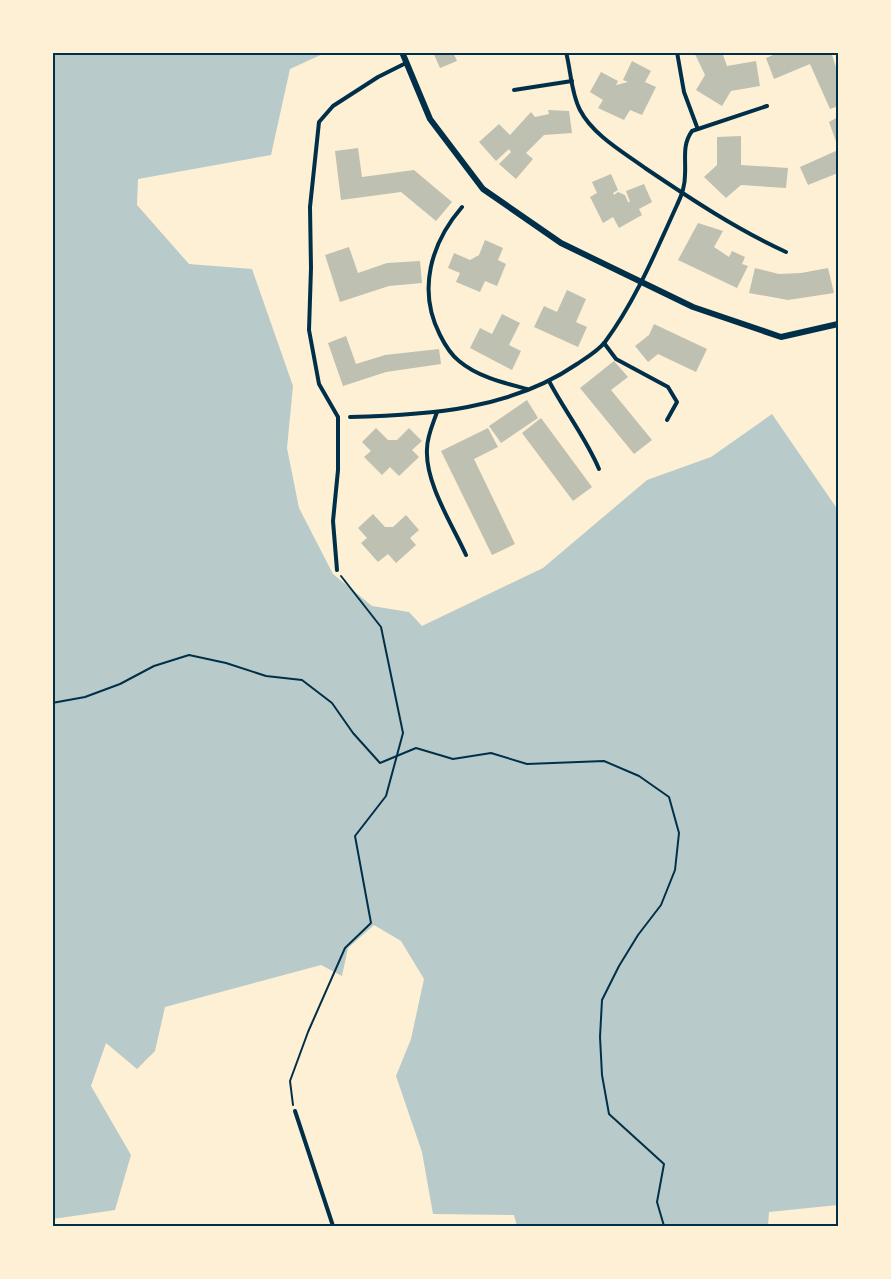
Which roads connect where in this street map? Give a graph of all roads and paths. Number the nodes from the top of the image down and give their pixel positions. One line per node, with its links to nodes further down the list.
1 (402, 52): 4 (street)
2 (566, 52): 5 (lane)
3 (677, 52): 8 (lane)
4 (406, 62): 12 (street); 22 (lane)
5 (572, 81): 6 (lane); 9 (lane)
6 (514, 90)
7 (767, 106): 8 (lane)
8 (697, 128): 9 (lane)
9 (682, 194): 11 (lane); 12 (lane)
10 (462, 207): 16 (lane)
11 (786, 252)
12 (641, 283): 13 (street); 14 (lane)
13 (838, 324)
14 (604, 343): 15 (lane); 19 (lane)
15 (549, 381): 16 (lane); 20 (lane)
16 (528, 390): 17 (lane)
17 (437, 412): 18 (lane); 21 (lane)
18 (350, 417)
19 (667, 420)
20 (599, 469)
21 (466, 555)
22 (337, 570): 24 (path)
23 (52, 703): 24 (path)
24 (397, 756): 25 (path); 27 (path)
25 (295, 1111): 26 (lane)
26 (333, 1227)
27 (664, 1227)

